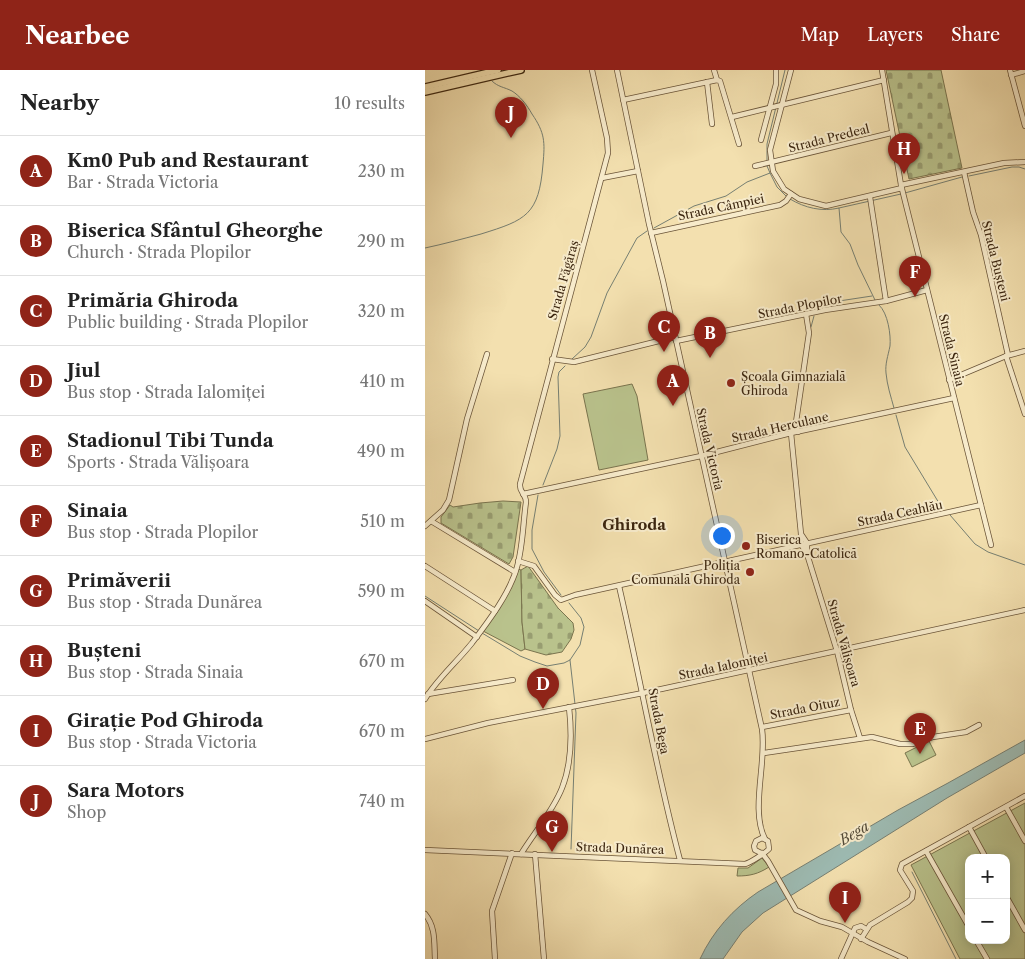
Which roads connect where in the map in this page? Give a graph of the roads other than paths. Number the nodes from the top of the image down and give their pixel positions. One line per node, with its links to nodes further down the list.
1 (498, 70): 14 (main road)
2 (521, 70): 15 (main road)
3 (592, 70): 29 (street, Strada Făgăraș)
4 (714, 70): 11 (street)
5 (776, 70): 17 (street)
6 (791, 70): 17 (street)
7 (882, 70): 12 (street, Strada Sinaia)
8 (616, 71): 16 (street, Strada Victoria)
9 (1025, 71): 10 (street)
10 (1011, 72): 20 (street)
11 (719, 80): 13 (street); 18 (street)
12 (884, 80): 17 (street); 21 (street, Strada Sinaia)
13 (707, 82): 16 (street); 19 (street)
14 (425, 87)
15 (425, 92)
16 (623, 100): 27 (street, Strada Victoria)
17 (776, 106): 18 (street); 22 (street); 25 (street)
18 (732, 117): 23 (street)
19 (712, 124)
20 (1025, 126)
21 (891, 133): 25 (street, Strada Predeal); 30 (street, Strada Sinaia)
22 (761, 140)
23 (739, 144)
24 (1025, 162): 28 (street)
25 (768, 163): 26 (street, Strada Predeal); 31 (street)
26 (755, 166)
27 (638, 171): 29 (street); 33 (street, Strada Victoria)
28 (964, 172): 30 (street); 40 (street, Strada Bușteni)
29 (602, 178): 41 (street, Strada Făgăraș)
30 (903, 190): 32 (street); 34 (street, Strada Sinaia)
31 (789, 196): 32 (street); 33 (street, Strada Câmpiei)
32 (870, 200): 35 (street)
33 (651, 232): 37 (street, Strada Victoria)
34 (927, 290): 35 (street, Strada Plopilor); 42 (street, Strada Sinaia)
35 (885, 301): 36 (street, Strada Plopilor)
36 (806, 314): 37 (street, Strada Plopilor); 45 (street)
37 (676, 339): 41 (street, Strada Plopilor); 46 (street, Strada Victoria)
38 (1025, 351): 40 (street)
39 (487, 354): 49 (street)
40 (1007, 355): 42 (street); 44 (street, Strada Bușteni)
41 (552, 359): 47 (street, Strada Făgăraș)
42 (949, 380): 43 (street, Strada Sinaia)
43 (954, 398): 45 (street, Strada Herculane); 48 (street, Strada Sinaia)
44 (1025, 414)
45 (795, 433): 46 (street, Strada Herculane); 51 (street)
46 (701, 456): 47 (street, Strada Herculane); 54 (street, Strada Victoria)
47 (523, 494): 53 (street, Strada Făgăraș)
48 (981, 505): 51 (street, Strada Ceahlău); 52 (street, Strada Sinaia)
49 (431, 522): 50 (street); 56 (street)
50 (425, 526)
51 (804, 544): 54 (street, Strada Ceahlău); 62 (street, Strada Vălișoara)
52 (991, 545)
53 (518, 561): 56 (street, Strada Făgăraș); 57 (street, Strada Ceahlău)
54 (726, 562): 57 (street, Strada Ceahlău); 63 (street, Strada Victoria)
55 (425, 566): 60 (street)
56 (515, 572): 60 (street, Strada Făgăraș)
57 (619, 586): 65 (street, Strada Bega)
58 (425, 601): 61 (street)
59 (1025, 610): 62 (street, Strada Ialomiței)
60 (495, 611): 61 (street, Strada Făgăraș)
61 (479, 634): 66 (street, Strada Făgăraș)
62 (837, 651): 63 (street, Strada Ialomiței); 69 (street, Strada Vălișoara)
63 (750, 670): 65 (street, Strada Ialomiței); 71 (street, Strada Victoria)
64 (513, 680): 66 (street)
65 (643, 693): 68 (street, Strada Ialomiței); 91 (street, Strada Bega)
66 (428, 694): 67 (street, Strada Făgăraș)
67 (425, 699)
68 (574, 707): 73 (street, Strada Ialomiței); 88 (street)
69 (851, 710): 71 (street, Strada Oituz); 72 (street, Strada Vălișoara)
70 (979, 725): 72 (street)
71 (762, 726): 74 (street, Strada Victoria)
72 (860, 738): 74 (street)
73 (425, 739)
74 (764, 753): 78 (street, Strada Victoria)
75 (1025, 796): 76 (street)
76 (1006, 807): 77 (street); 81 (street)
77 (969, 827): 85 (street); 90 (street)
78 (760, 830): 79 (street, Strada Victoria); 80 (street, Strada Victoria)
79 (765, 839): 80 (street); 84 (street)
80 (757, 840): 83 (street)
81 (1025, 841)
82 (425, 850): 87 (street, Strada Dunărea)
83 (755, 850): 86 (street); 92 (street)
84 (767, 851): 86 (street); 93 (street)
85 (926, 851): 96 (street); 97 (street)
86 (761, 853): 92 (street); 93 (street)
87 (512, 854): 88 (street, Strada Dunărea); 103 (street)
88 (521, 854): 89 (street, Strada Dunărea)
89 (535, 854): 91 (street, Strada Dunărea); 104 (street)
90 (983, 854)
91 (680, 860): 92 (street, Strada Dunărea)
92 (754, 860)
93 (768, 861): 99 (street)
94 (1008, 899): 98 (street)
95 (425, 914): 102 (street)
96 (965, 920)
97 (866, 929): 99 (street); 100 (street)
98 (1025, 930)
99 (852, 933): 100 (street); 105 (street)
100 (861, 939): 106 (street)
101 (978, 944): 107 (street)
102 (435, 959)
103 (495, 959)
104 (545, 959)
105 (841, 959)
106 (905, 959)
107 (987, 959)

